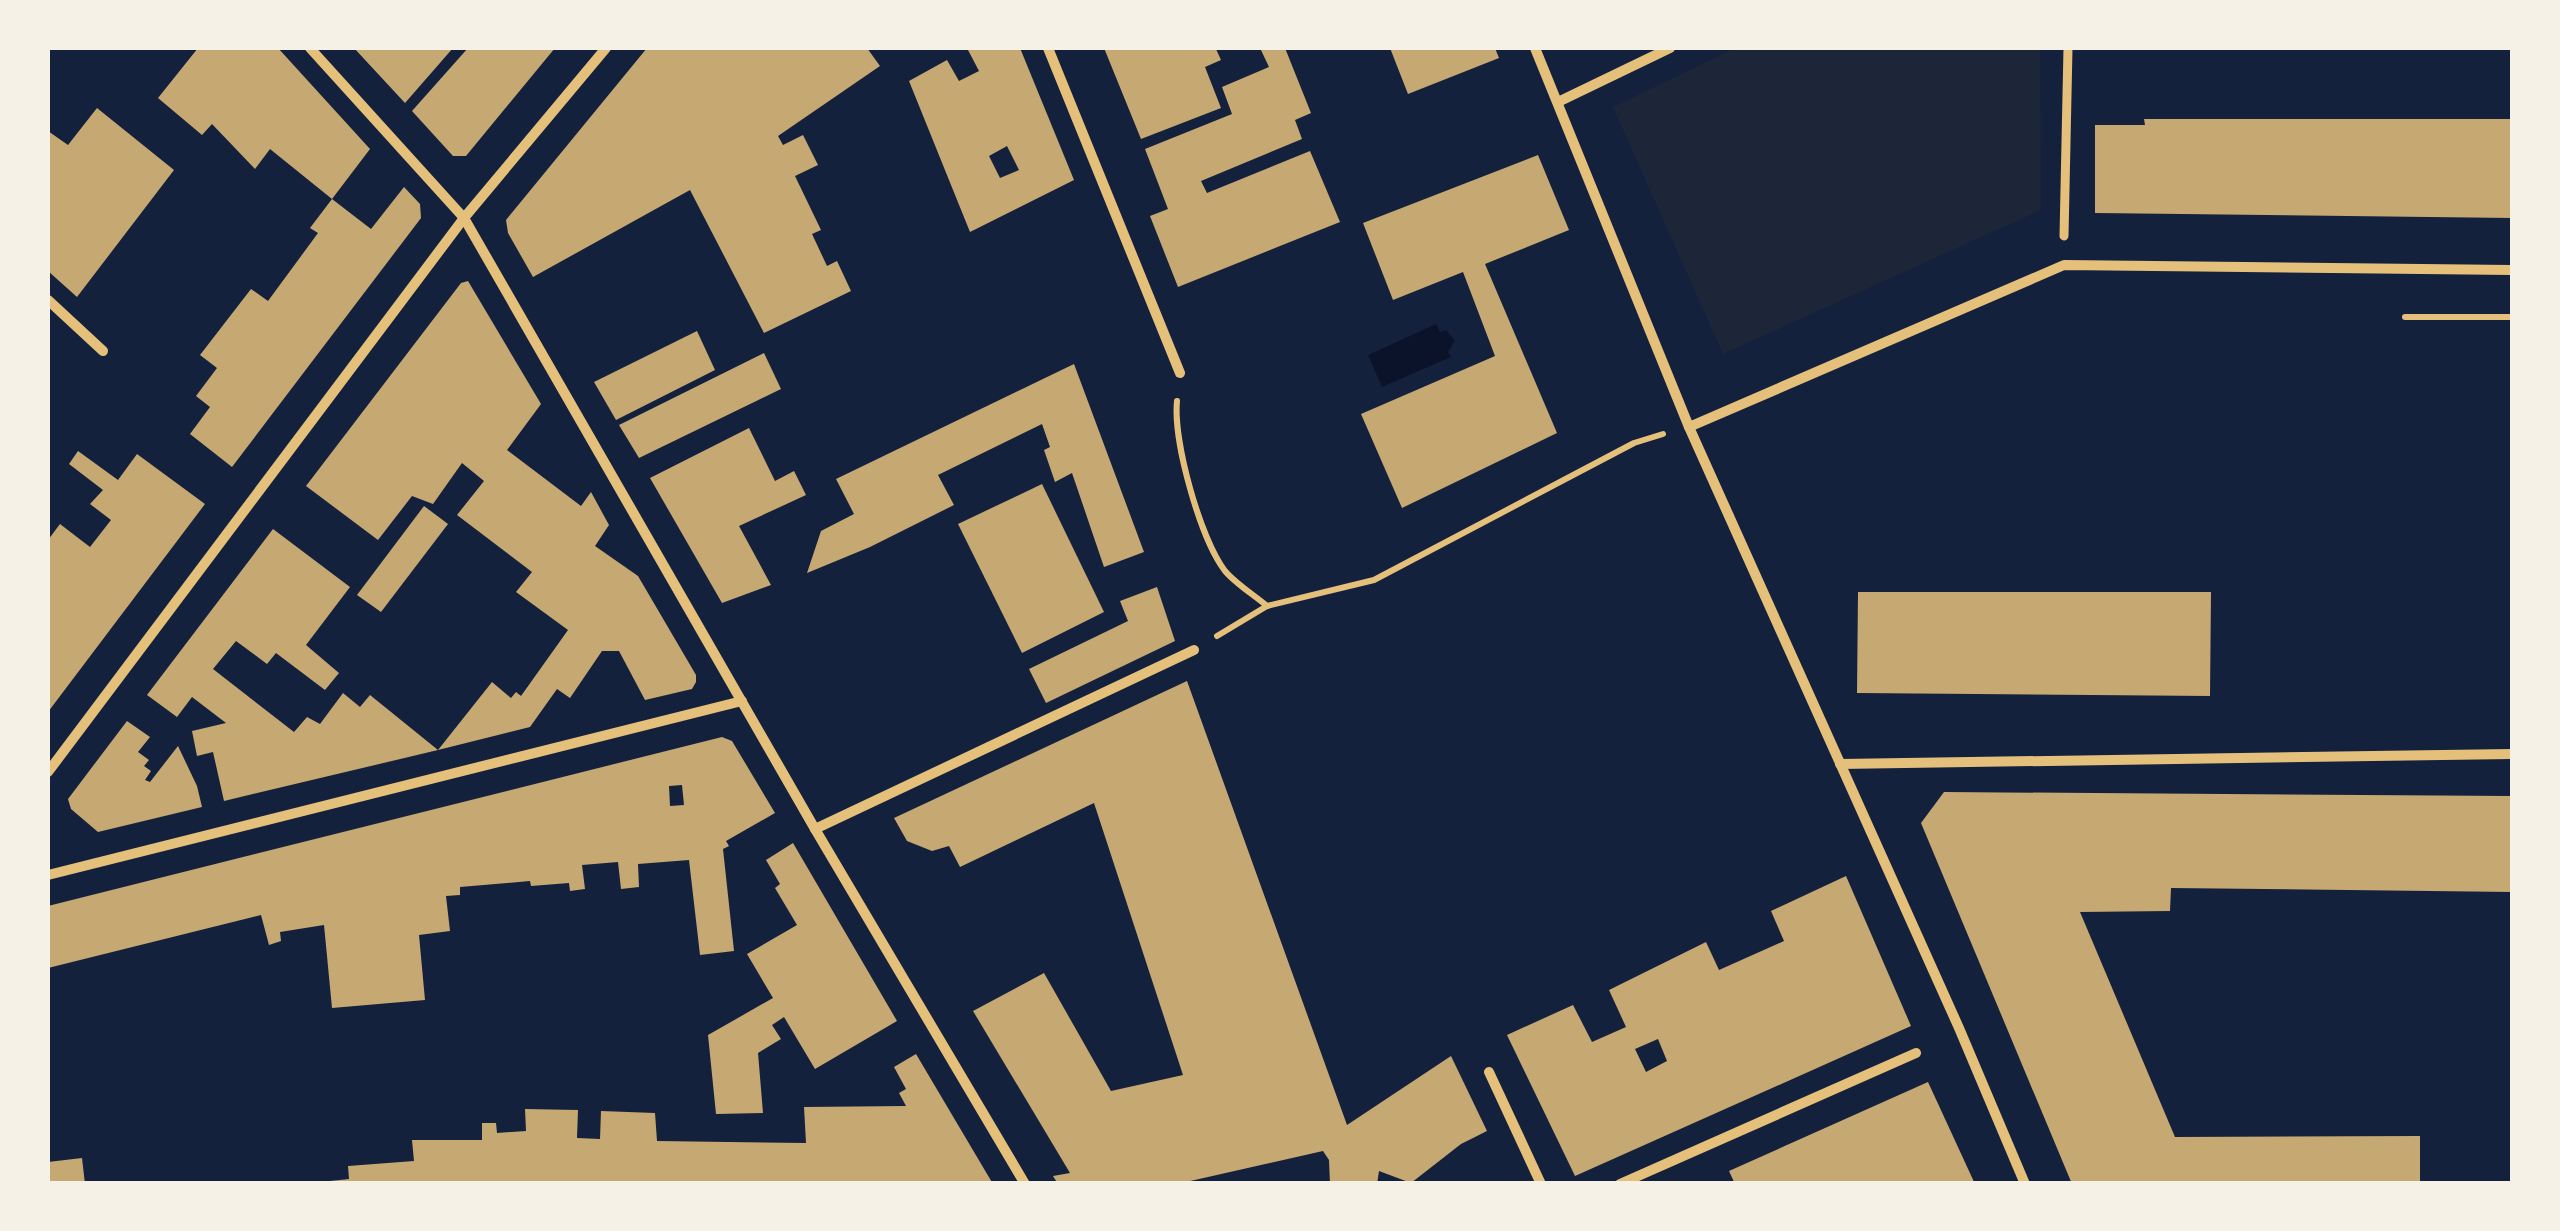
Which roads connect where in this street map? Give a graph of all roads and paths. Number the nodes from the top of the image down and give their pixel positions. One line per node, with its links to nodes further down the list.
1 (310, 48): 8 (street)
2 (606, 48): 8 (street)
3 (1048, 48): 15 (street)
4 (1536, 48): 7 (street)
5 (1670, 48): 7 (street)
6 (2068, 48): 9 (street)
7 (1558, 102): 16 (street)
8 (464, 218): 19 (street); 22 (street)
9 (2064, 236)
10 (2512, 270): 16 (street)
11 (48, 300): 14 (street)
12 (2406, 316): 13 (path)
13 (2512, 317)
14 (103, 350)
15 (1180, 373): 17 (path)
16 (1688, 427): 17 (path); 21 (street)
17 (1267, 606): 18 (path)
18 (1194, 650): 23 (street)
19 (742, 702): 23 (street); 24 (street)
20 (2512, 754): 21 (street)
21 (1840, 764): 30 (street)
22 (48, 772)
23 (815, 830): 27 (street)
24 (48, 875)
25 (1916, 1052): 29 (street)
26 (1489, 1072): 28 (street)
27 (1024, 1184)
28 (1540, 1184)
29 (1620, 1184)
30 (2026, 1184)

